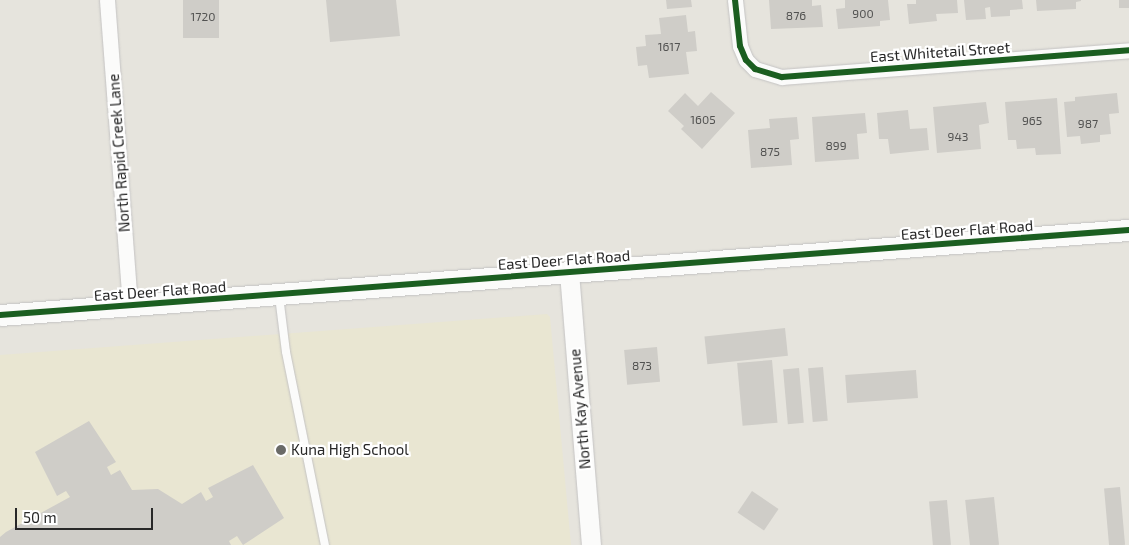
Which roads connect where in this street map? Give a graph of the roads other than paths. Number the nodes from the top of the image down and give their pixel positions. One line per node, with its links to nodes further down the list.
1 (107, 0): 7 (street, North Rapid Creek Lane)
2 (736, 0): 3 (street, East Whitetail Street)
3 (1129, 50)
4 (1129, 230): 5 (main road, East Deer Flat Road)
5 (569, 272): 6 (main road, East Deer Flat Road); 10 (street, North Kay Avenue)
6 (278, 294): 7 (main road, East Deer Flat Road); 9 (lane)
7 (130, 306): 8 (main road, East Deer Flat Road)
8 (0, 315)
9 (325, 545)
10 (591, 545)

